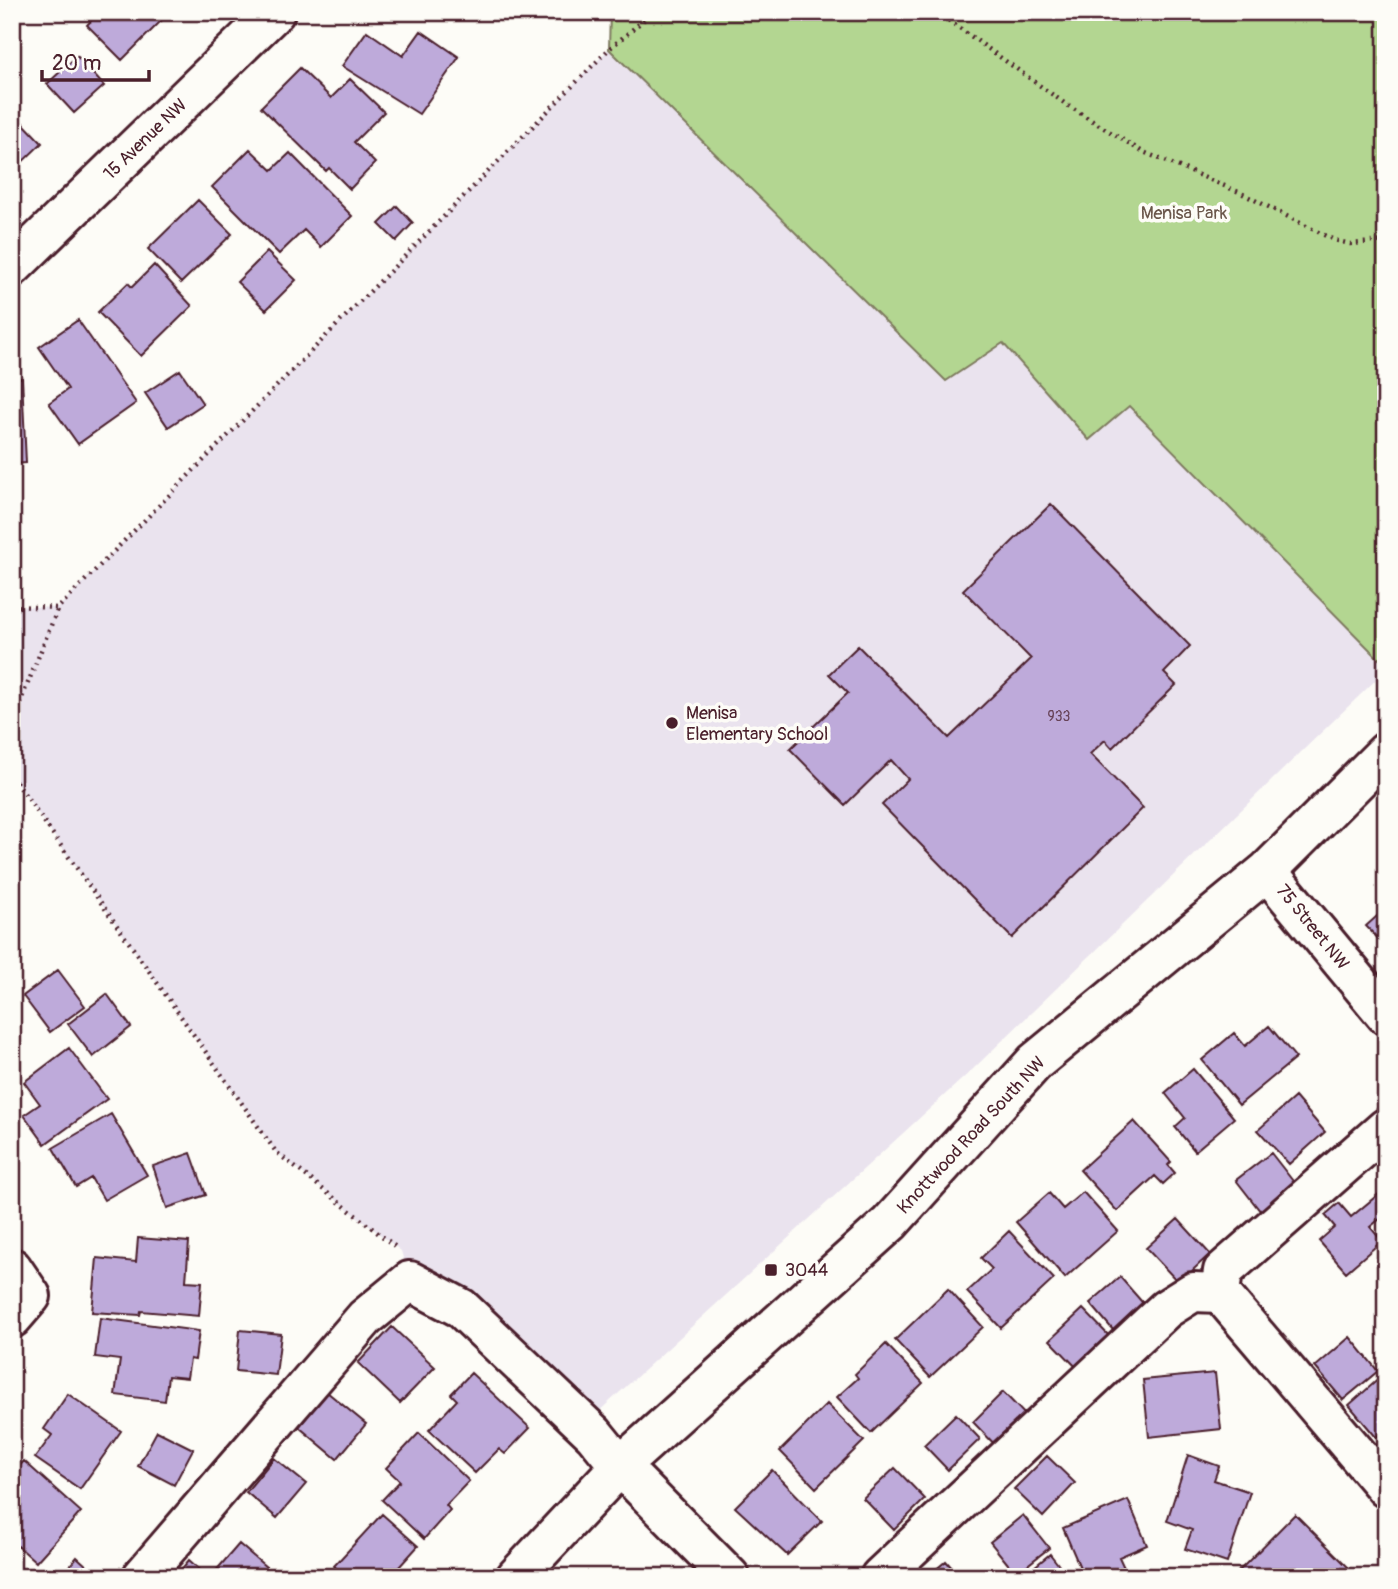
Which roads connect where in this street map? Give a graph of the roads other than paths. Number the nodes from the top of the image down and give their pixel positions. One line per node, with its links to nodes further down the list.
1 (275, 12): 2 (street, 15 Avenue NW)
2 (14, 266)
3 (1386, 752): 4 (street, Knottwood Road South NW)
4 (1267, 871): 5 (street, 75 Street NW); 8 (street, Knottwood Road South NW)
5 (1386, 1015)
6 (1386, 1128): 7 (street)
7 (1220, 1293): 9 (street); 13 (street)
8 (620, 1466): 10 (street); 11 (street, Knottwood Road South NW); 12 (street)
9 (1386, 1488)
10 (142, 1577)
11 (516, 1577)
12 (730, 1577)
13 (880, 1577)

